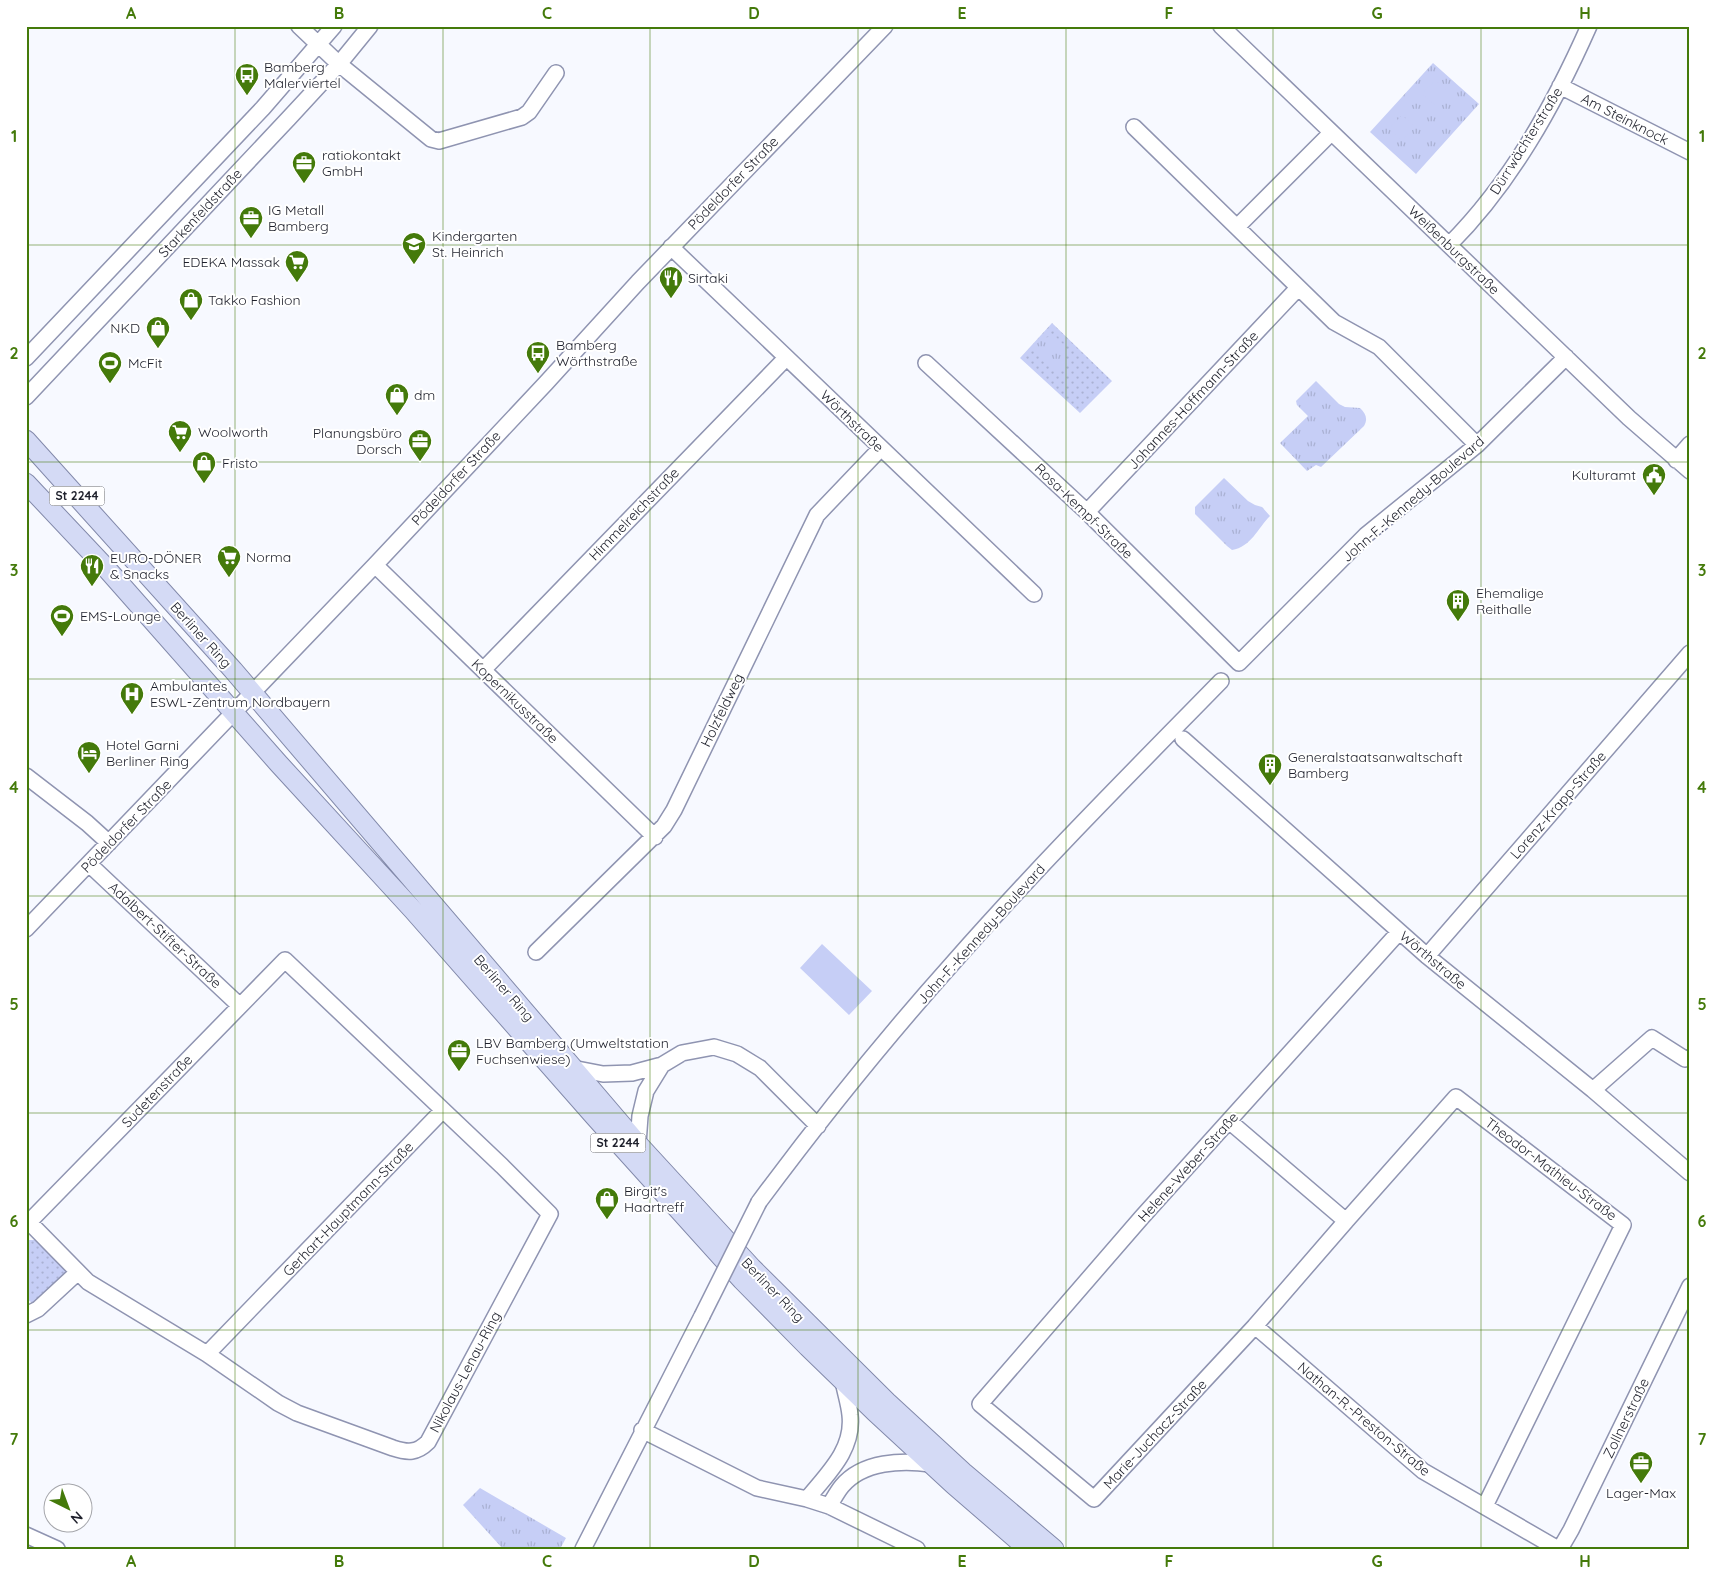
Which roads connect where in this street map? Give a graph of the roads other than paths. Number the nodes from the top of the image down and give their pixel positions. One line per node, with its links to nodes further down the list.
1 (299, 26): 7 (street)
2 (334, 26): 7 (street, Starkenfeldstraße)
3 (370, 26): 8 (street, Starkenfeldstraße)
4 (885, 26): 16 (street, Pödeldorfer Straße)
5 (1221, 26): 12 (street, Weißenburgstraße)
6 (1589, 26): 10 (street, Dürrwächterstraße)
7 (318, 45): 8 (street); 19 (street, Starkenfeldstraße)
8 (339, 64): 9 (street); 22 (street, Starkenfeldstraße)
9 (556, 73)
10 (1560, 86): 13 (street, Am Steinknock); 15 (street, Dürrwächterstraße)
11 (1134, 127): 14 (street)
12 (1331, 133): 14 (street); 15 (street, Weißenburgstraße)
13 (1690, 152)
14 (1238, 227): 17 (street)
15 (1449, 245): 18 (street, Weißenburgstraße)
16 (671, 247): 20 (street, Wörthstraße); 31 (street, Pödeldorfer Straße)
17 (1298, 288): 25 (street); 30 (street, Johannes-Hoffmann-Straße)
18 (1566, 357): 25 (street, John-F.-Kennedy-Boulevard); 27 (street, Weißenburgstraße)
19 (26, 358)
20 (786, 358): 26 (street, Wörthstraße); 35 (street, Himmelreichstraße)
21 (926, 363): 30 (street, Rosa-Kempf-Straße)
22 (26, 397)
23 (26, 440): 37 (main road, Berliner Ring / St 2244)
24 (1690, 444): 27 (street)
25 (1477, 446): 34 (street, John-F.-Kennedy-Boulevard)
26 (881, 448): 32 (street, Wörthstraße); 41 (street, Holzfeldweg)
27 (1676, 460): 28 (street, Weißenburgstraße)
28 (1690, 471)
29 (26, 483): 38 (main road, Berliner Ring / St 2244)
30 (1087, 512): 34 (street, Rosa-Kempf-Straße)
31 (375, 565): 35 (street, Kopernikusstraße); 37 (street, Pödeldorfer Straße)
32 (1034, 594)
33 (1690, 653): 47 (street, Lorenz-Krapp-Straße)
34 (1239, 663)
35 (483, 670): 41 (street, Kopernikusstraße)
36 (1221, 681): 55 (street, John-F.-Kennedy-Boulevard)
37 (253, 693): 38 (street, Pödeldorfer Straße); 51 (main road, Berliner Ring / St 2244)
38 (234, 713): 42 (street, Pödeldorfer Straße); 65 (main road, Berliner Ring / St 2244)
39 (1183, 739): 45 (street, Wörthstraße)
40 (26, 776): 42 (street)
41 (654, 837): 46 (street, Holzfeldweg)
42 (109, 843): 43 (street, Pödeldorfer Straße)
43 (89, 864): 44 (street, Pödeldorfer Straße); 48 (street, Adalbert-Stifter-Straße)
44 (26, 929)
45 (1399, 932): 47 (street, Wörthstraße); 54 (street, Helene-Weber-Straße)
46 (536, 952)
47 (1427, 956): 52 (street, Wörthstraße)
48 (240, 1006): 53 (street, Sudetenstraße); 59 (street, Sudetenstraße)
49 (1690, 1058): 52 (street)
50 (662, 1065): 51 (street); 55 (street); 56 (street)
51 (572, 1068): 56 (main road, Berliner Ring / St 2244)
52 (1593, 1090): 57 (street, Wörthstraße)
53 (443, 1110): 64 (street, Gerhart-Hauptmann-Straße); 64 (street, Nikolaus-Lenau-Ring)
54 (1229, 1121): 58 (street); 66 (street, Helene-Weber-Straße)
55 (818, 1126): 67 (street, John-F.-Kennedy-Boulevard, bridge)
56 (638, 1144): 77 (main road, Berliner Ring / St 2244)
57 (1690, 1173)
58 (1346, 1221): 63 (street); 71 (street, Theodor-Mathieu-Straße)
59 (28, 1223): 60 (street)
60 (78, 1272): 62 (street); 64 (street)
61 (1690, 1286): 78 (street, Zollnerstraße)
62 (26, 1315)
63 (1255, 1326): 66 (street, Marie-Juchacz-Straße); 71 (street, Nathan-R.-Preston-Straße)
64 (207, 1354)
65 (843, 1381): 68 (main road, Berliner Ring / St 2244); 69 (street)
66 (980, 1404)
67 (642, 1430): 69 (street); 74 (street, John-F.-Kennedy-Boulevard)
68 (931, 1464): 70 (street); 76 (main road, Berliner Ring / St 2244)
69 (807, 1499): 70 (street)
70 (829, 1506): 75 (street)
71 (1485, 1506): 78 (street, Nathan-R.-Preston-Straße)
72 (26, 1535): 73 (street)
73 (57, 1549)
74 (584, 1549)
75 (917, 1549)
76 (1028, 1549)
77 (1054, 1549)
78 (1559, 1549)

